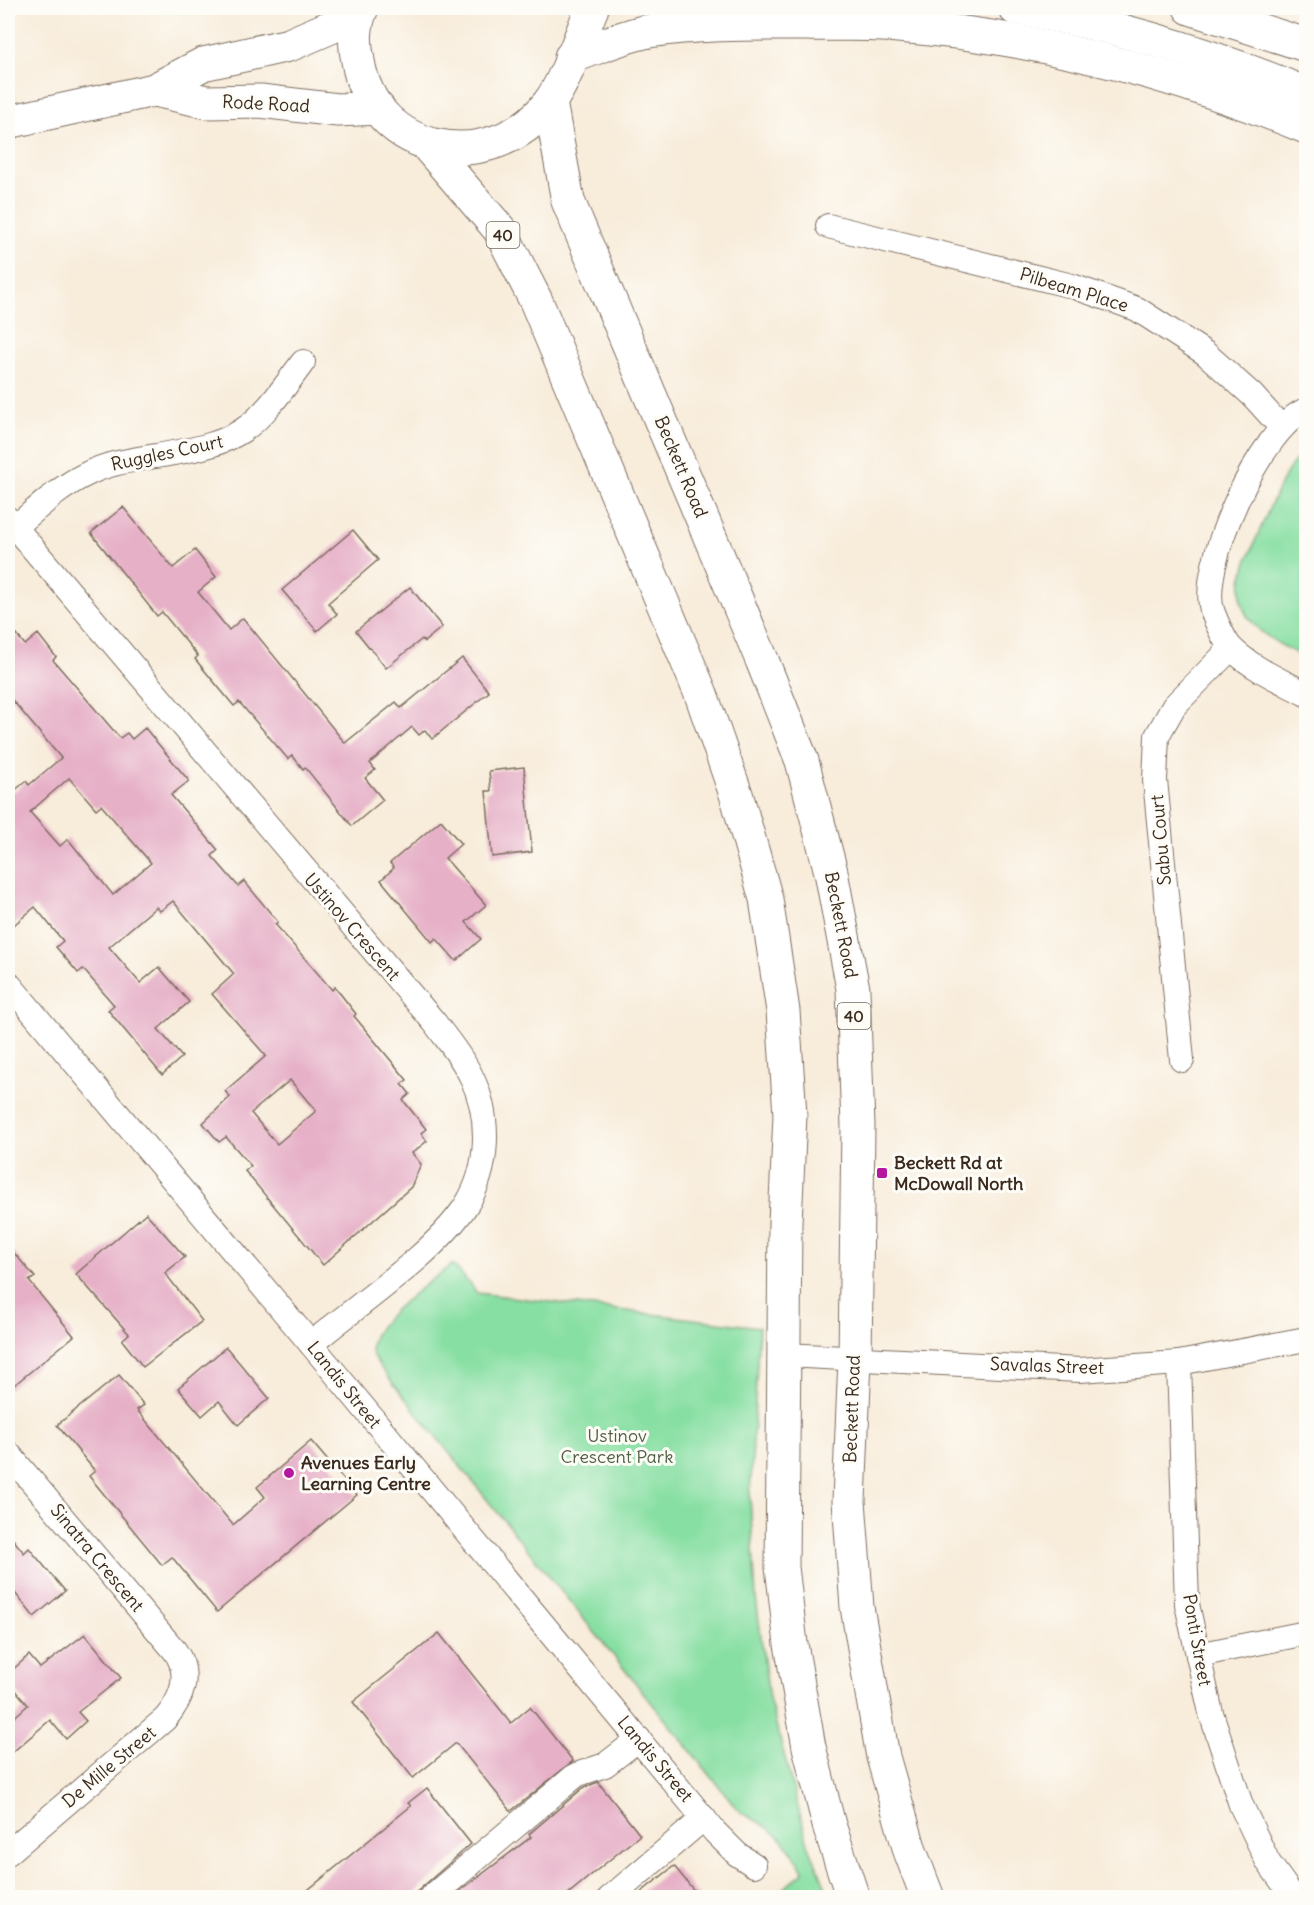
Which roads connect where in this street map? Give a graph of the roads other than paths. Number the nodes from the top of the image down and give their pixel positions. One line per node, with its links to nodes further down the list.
1 (592, 8): 8 (main road, 40)
2 (1015, 8): 10 (main road)
3 (1190, 8): 7 (main road)
4 (1264, 8): 6 (main road)
5 (359, 14): 9 (main road, Rode Road); 12 (main road, 40)
6 (1306, 24)
7 (1306, 45)
8 (571, 57): 11 (main road, 40); 14 (main road)
9 (154, 90): 12 (main road, Rode Road); 13 (main road, Rode Road)
10 (1306, 94)
11 (550, 102): 15 (main road, 40); 28 (main road, Beckett Road / 40)
12 (378, 108): 15 (main road, 40)
13 (8, 122)
14 (1306, 127)
15 (425, 143): 27 (main road, 40)
16 (828, 226): 19 (street, Pilbeam Place)
17 (303, 362): 20 (street, Ruggles Court)
18 (1306, 410): 19 (street)
19 (1281, 427): 21 (street)
20 (11, 523): 26 (street, Ustinov Crescent)
21 (1231, 648): 22 (street); 24 (street, Sabu Court)
22 (1306, 694)
23 (8, 983): 26 (street, Landis Street)
24 (1182, 1060)
25 (1306, 1339): 29 (street, Savalas Street)
26 (311, 1344): 34 (street, Landis Street)
27 (785, 1355): 28 (street, Savalas Street); 40 (main road, 40)
28 (855, 1359): 29 (street, Savalas Street); 41 (main road, Beckett Road / 40)
29 (1179, 1363): 32 (street, Ponti Street)
30 (8, 1453): 33 (street, Sinatra Crescent)
31 (1306, 1633): 32 (street)
32 (1198, 1655): 42 (street, Ponti Street)
33 (183, 1666): 36 (street, De Mille Street)
34 (639, 1739): 35 (street, Landis Street); 38 (street)
35 (704, 1818): 37 (street, Landis Street); 39 (street)
36 (8, 1853)
37 (754, 1865)
38 (430, 1898)
39 (610, 1898)
40 (853, 1898)
41 (928, 1898)
42 (1294, 1898)

